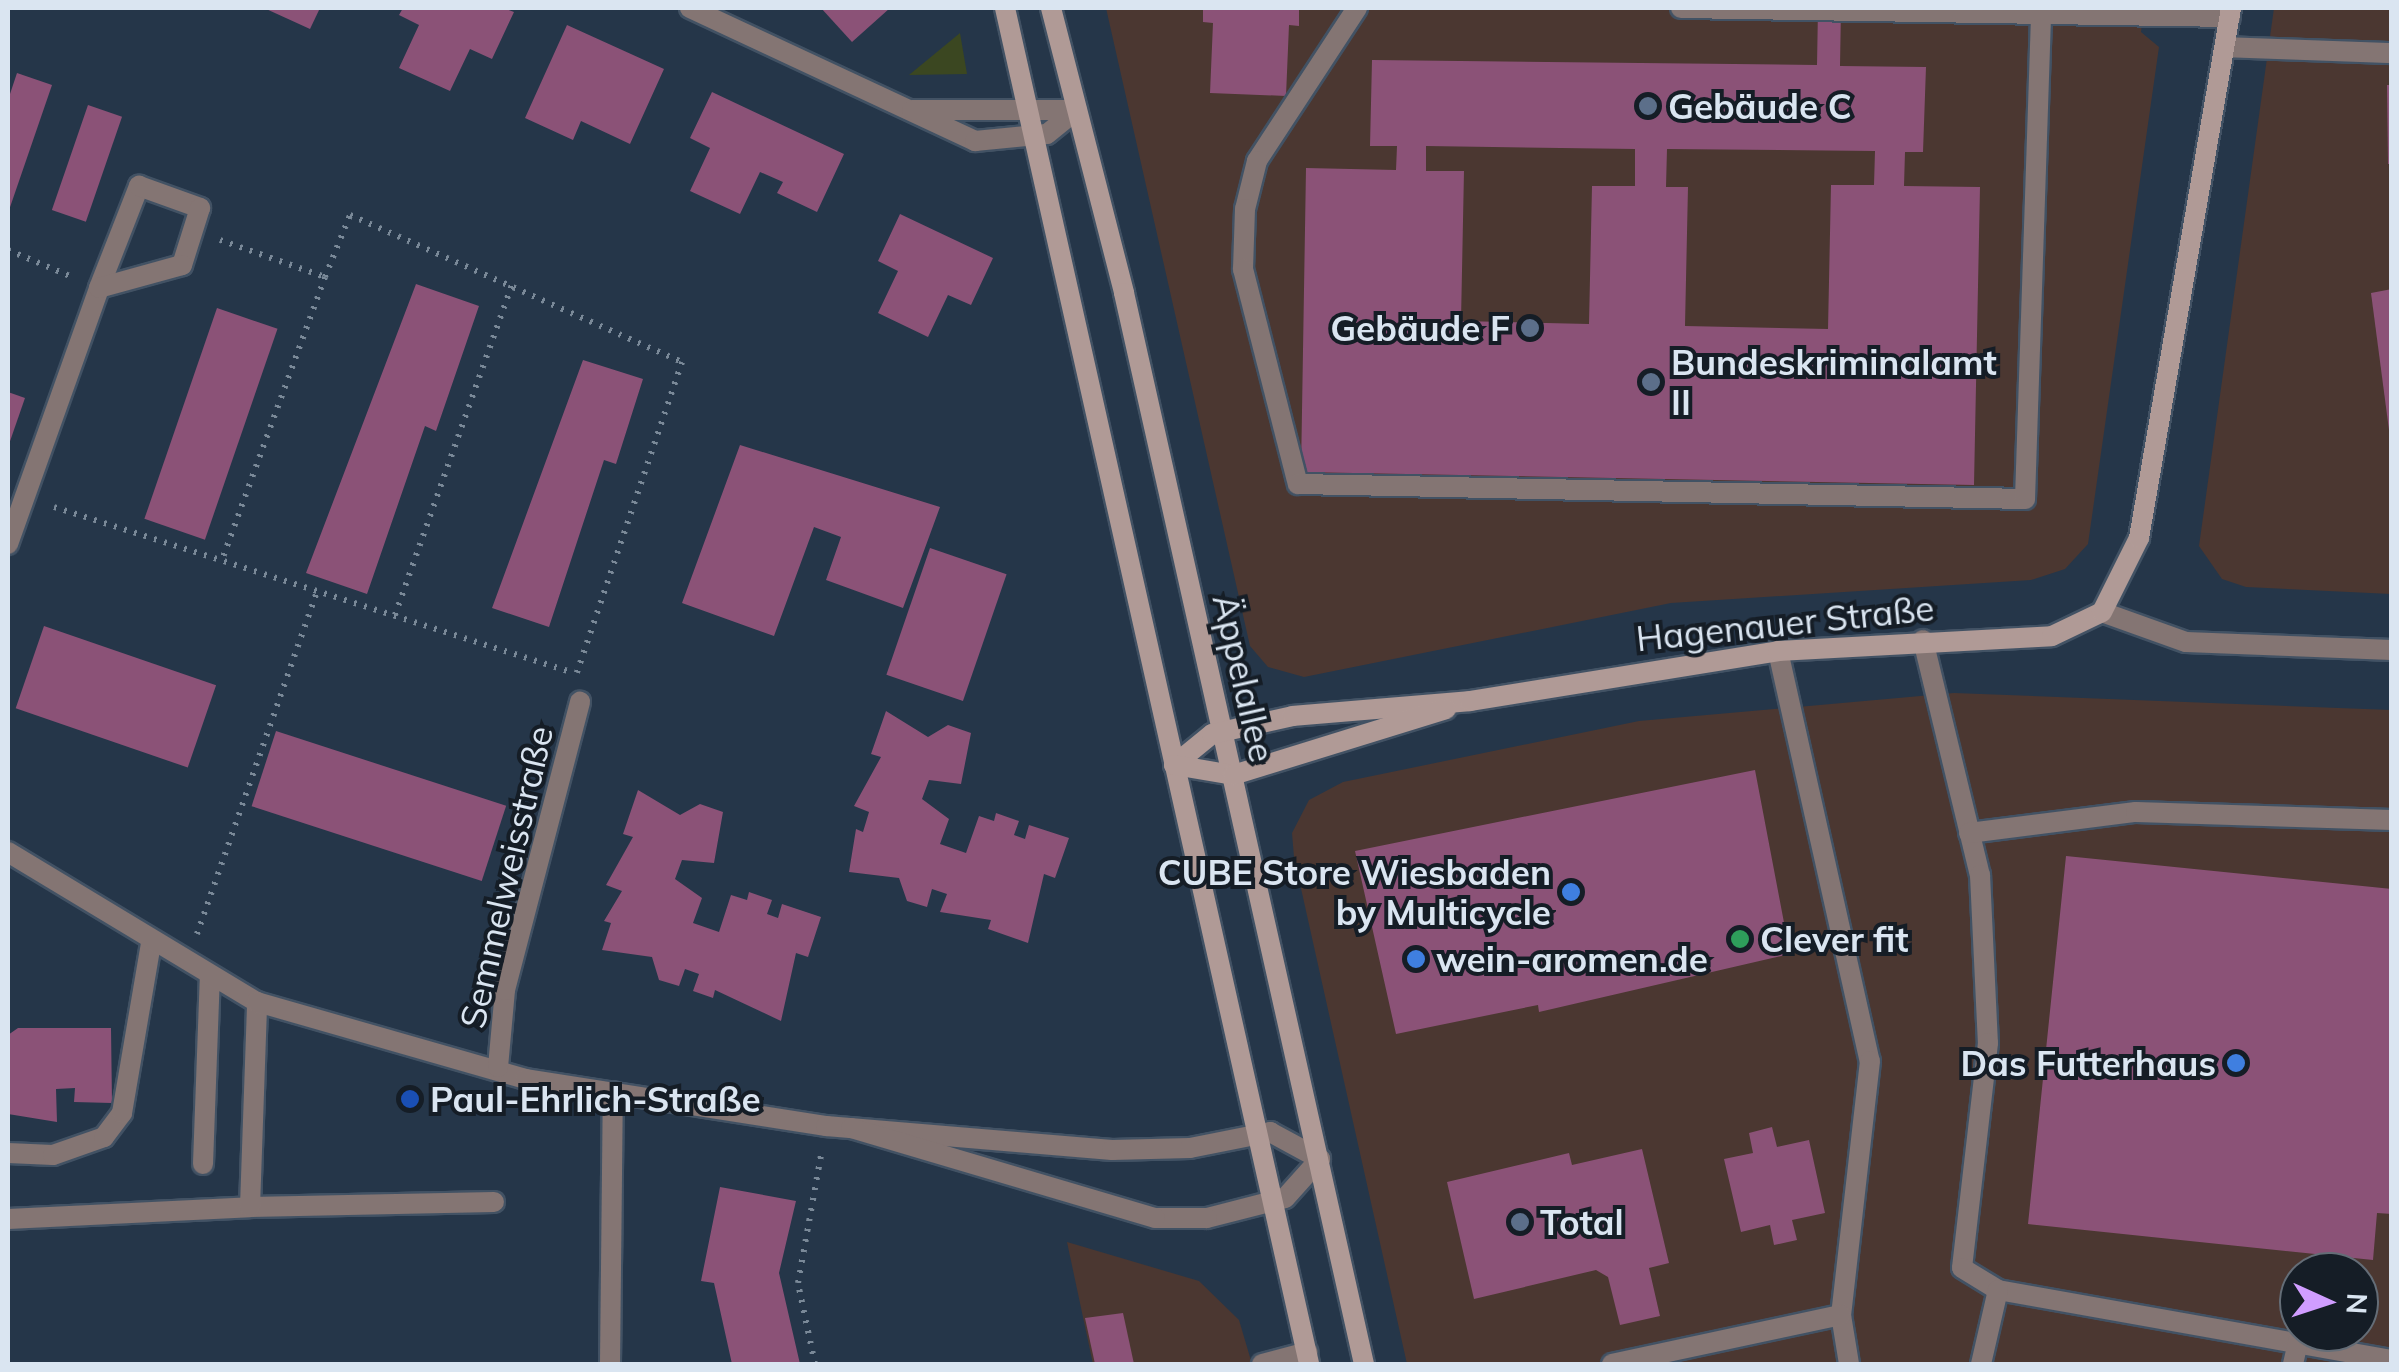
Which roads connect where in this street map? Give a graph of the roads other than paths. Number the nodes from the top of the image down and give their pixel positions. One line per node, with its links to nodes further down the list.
1 (690, 8): 12 (street)
2 (1005, 8): 11 (main road)
3 (1052, 8): 13 (main road, Äppelallee)
4 (1357, 8): 7 (street)
5 (1680, 8): 7 (street)
6 (2097, 10): 7 (street); 8 (street)
7 (2041, 12)
8 (2230, 12): 9 (main road)
9 (2225, 47): 10 (street); 17 (main road)
10 (2392, 53)
11 (1027, 106): 12 (street); 13 (street); 14 (main road)
12 (912, 110): 14 (street)
13 (1077, 110): 14 (street); 23 (main road, Äppelallee)
14 (1035, 137): 24 (main road)
15 (99, 288): 15 (street); 16 (street)
16 (8, 544)
17 (2102, 612): 18 (main road, Hagenauer Straße); 19 (street)
18 (1923, 640): 20 (main road, Hagenauer Straße); 27 (street)
19 (2392, 650)
20 (1778, 652): 21 (main road, Hagenauer Straße); 44 (street)
21 (1470, 700): 23 (main road, Hagenauer Straße); 25 (main road, Hagenauer Straße)
22 (580, 702): 32 (street, Semmelweisstraße)
23 (1223, 730): 24 (main road, Hagenauer Straße); 25 (main road, Äppelallee)
24 (1174, 765): 25 (main road, Hagenauer Straße); 35 (main road)
25 (1233, 774): 37 (main road, Äppelallee)
26 (2392, 820): 27 (street)
27 (1970, 834): 43 (street)
28 (8, 852): 29 (street)
29 (151, 944): 30 (street); 36 (street)
30 (210, 976): 31 (street); 38 (street)
31 (257, 1002): 32 (street); 41 (street)
32 (498, 1067): 33 (street)
33 (614, 1092): 34 (street); 49 (street)
34 (851, 1128): 35 (street); 40 (street)
35 (1257, 1132): 37 (street); 40 (main road)
36 (8, 1153)
37 (1320, 1159): 40 (street); 51 (main road, Äppelallee)
38 (204, 1164)
39 (494, 1202): 41 (street)
40 (1273, 1202): 47 (main road)
41 (250, 1207): 42 (street)
42 (8, 1220)
43 (1998, 1290): 45 (street); 54 (street)
44 (1841, 1315): 52 (street); 53 (street)
45 (2279, 1336)
46 (2357, 1352): 48 (street)
47 (1308, 1358): 50 (street)
48 (2392, 1360)
49 (610, 1364)
50 (1262, 1364)
51 (1364, 1364)
52 (1612, 1364)
53 (1850, 1364)
54 (1982, 1364)

